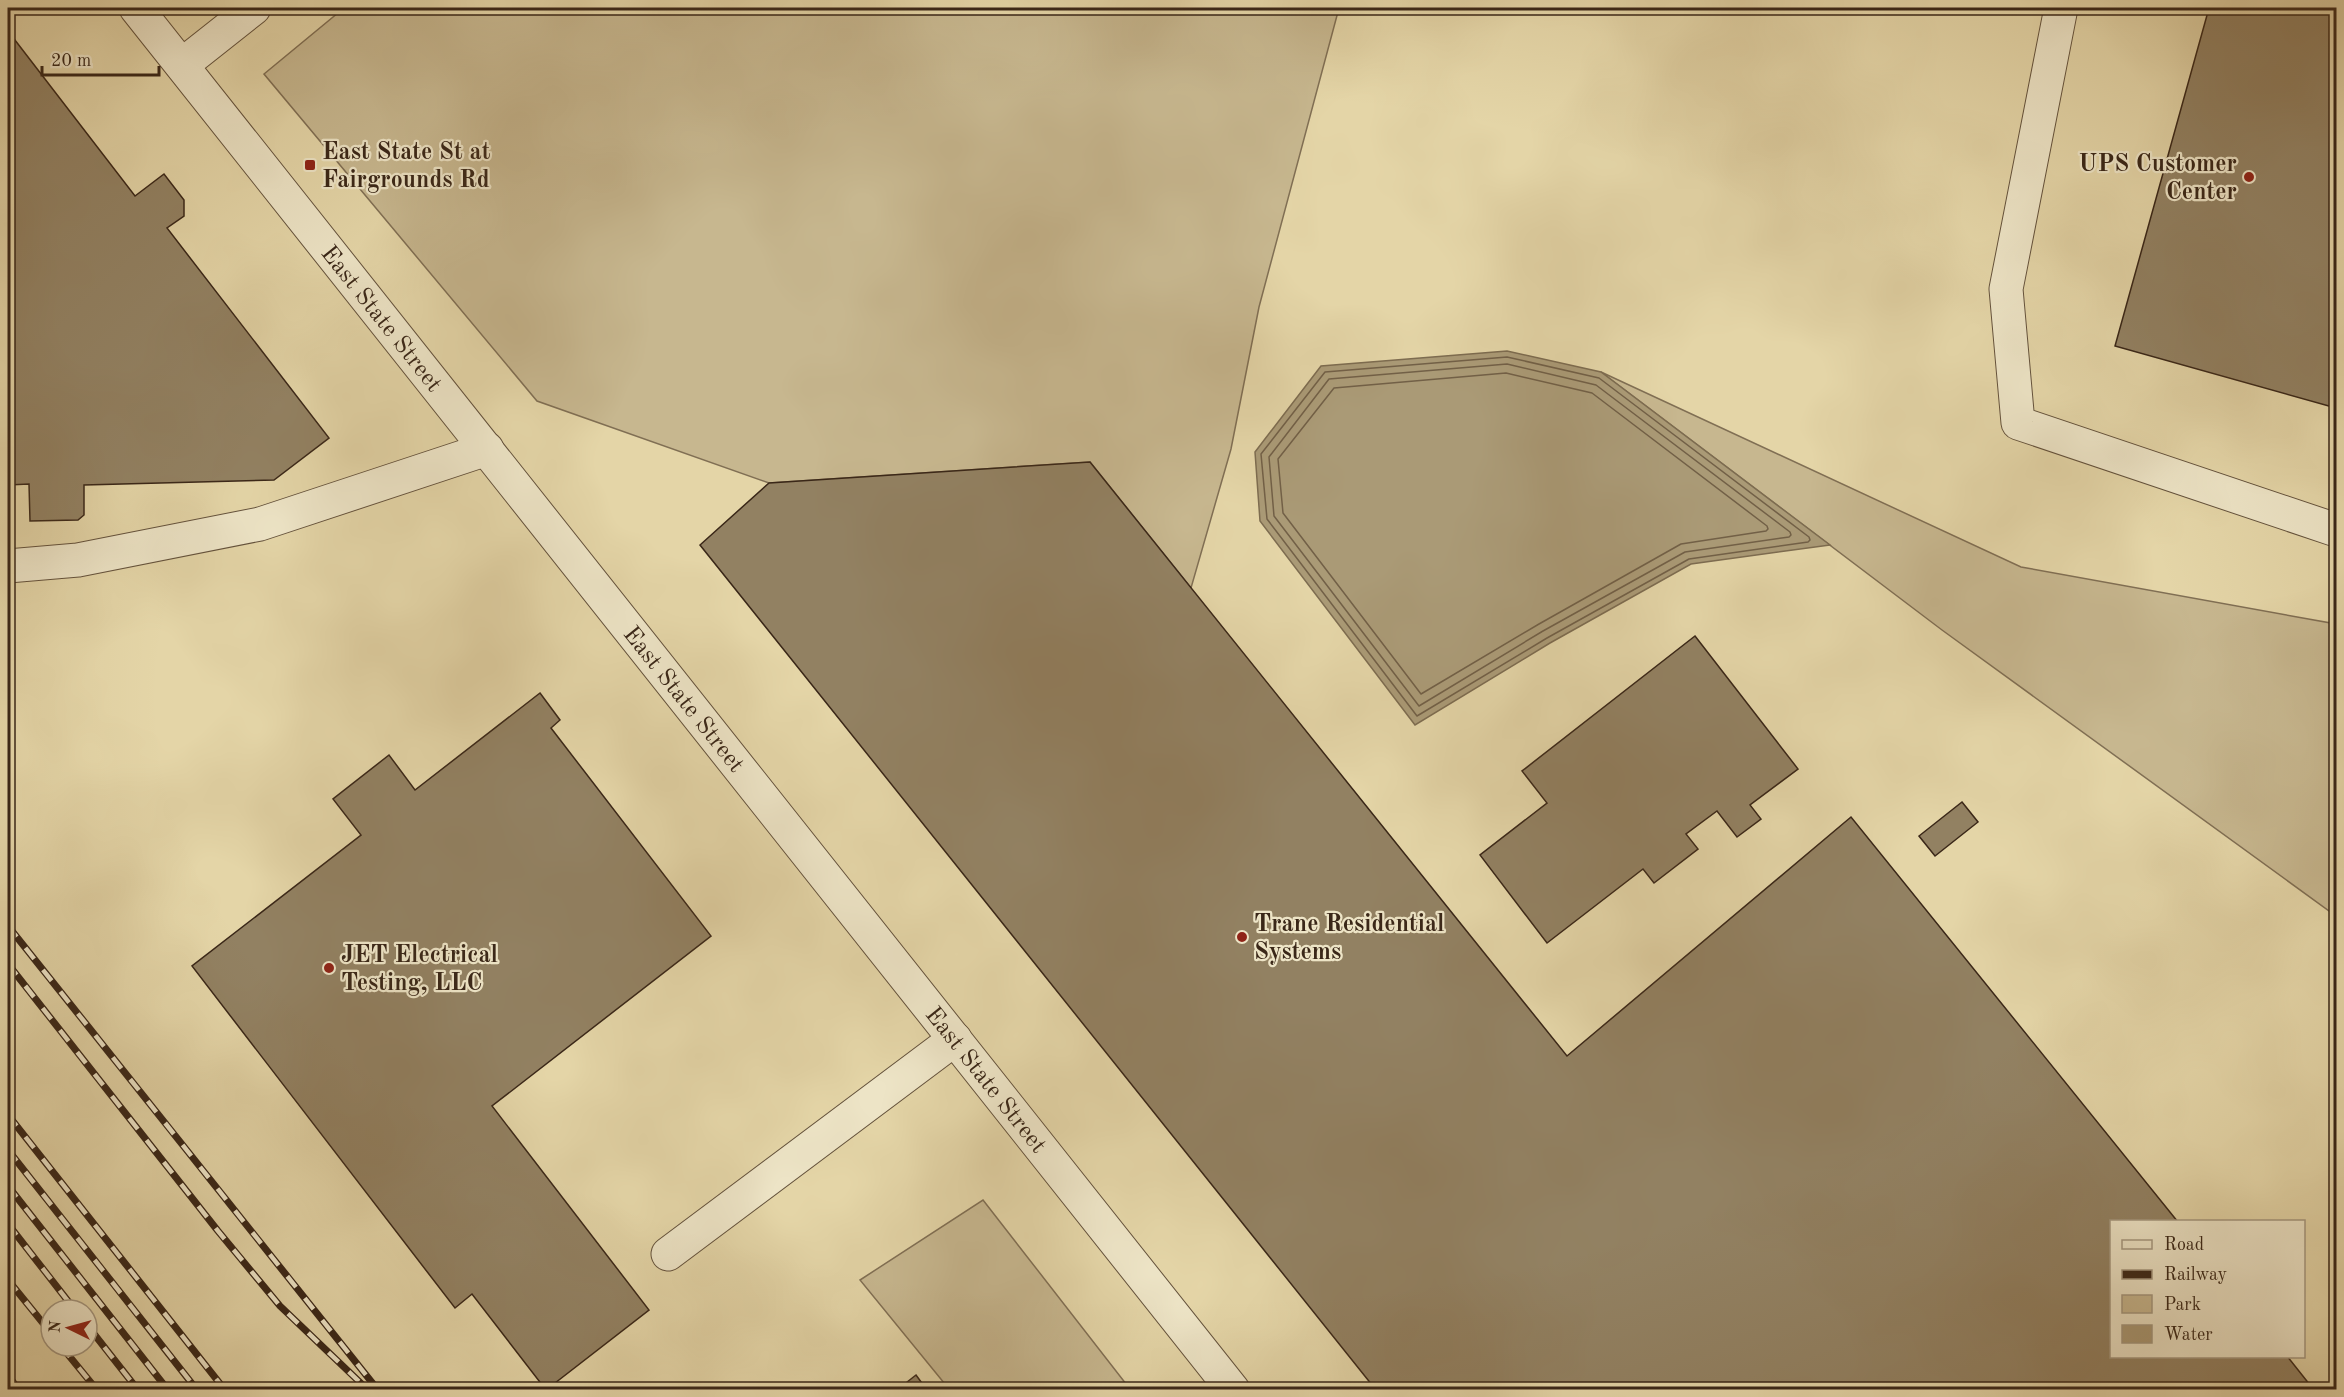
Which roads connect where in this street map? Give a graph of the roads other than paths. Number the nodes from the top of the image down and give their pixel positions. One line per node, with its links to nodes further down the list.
1 (136, 8): 4 (street, East State Street)
2 (254, 8): 4 (street)
3 (2061, 8): 6 (street)
4 (182, 65): 5 (street, East State Street)
5 (487, 449): 7 (street); 8 (street, East State Street)
6 (2337, 530)
7 (8, 566)
8 (955, 1039): 9 (street); 10 (street, East State Street)
9 (668, 1254)
10 (1233, 1389)

